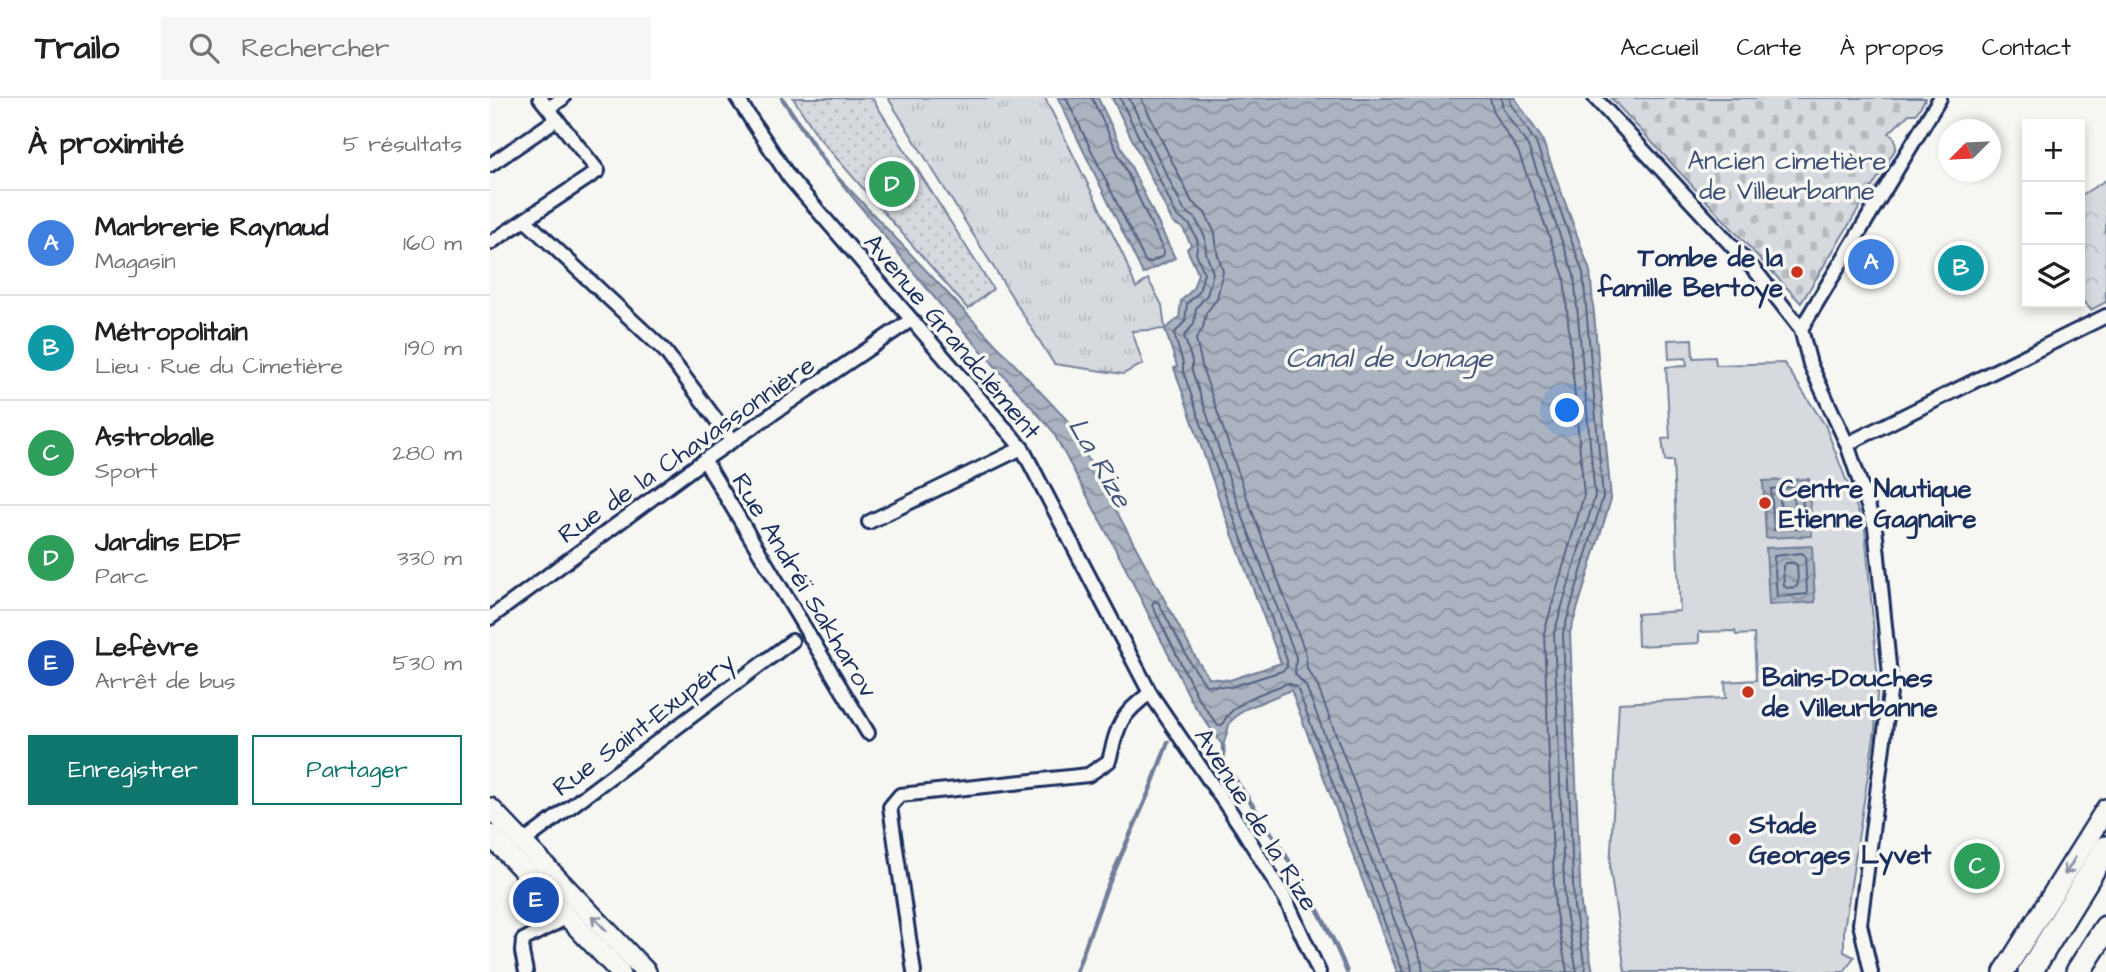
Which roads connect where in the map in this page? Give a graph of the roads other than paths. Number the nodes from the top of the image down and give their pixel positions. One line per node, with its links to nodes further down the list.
1 (563, 98): 5 (street)
2 (737, 98): 11 (street, Avenue Grandclément)
3 (1595, 98): 12 (street)
4 (1940, 98): 12 (street)
5 (544, 103): 6 (street)
6 (557, 119): 7 (street); 8 (street)
7 (490, 165)
8 (525, 220): 9 (street); 13 (street)
9 (490, 243)
10 (2106, 316): 14 (street)
11 (911, 320): 13 (street, Rue de la Chavassonnière); 15 (street, Avenue Grandclément)
12 (1801, 329): 14 (street)
13 (732, 442): 16 (street, Rue de la Chavassonnière)
14 (1847, 444): 35 (street)
15 (1022, 448): 17 (street); 20 (street, Avenue Grandclément)
16 (704, 460): 18 (street, Rue de la Chavassonnière); 21 (street, Rue Andréï Sakharov)
17 (869, 522)
18 (490, 618)
19 (792, 641): 25 (street, Rue Saint-Exupéry)
20 (1150, 693): 33 (street); 34 (street, Avenue de la Rize)
21 (868, 733)
22 (490, 808): 25 (main road)
23 (2106, 809): 36 (main road, one-way to 36)
24 (490, 835): 28 (main road)
25 (522, 843): 32 (main road, one-way to 25)
26 (2106, 848): 37 (highway)
27 (2106, 875): 38 (highway)
28 (568, 917): 30 (street); 31 (main road)
29 (2106, 928): 39 (highway)
30 (526, 972)
31 (620, 972)
32 (646, 972)
33 (914, 972)
34 (1319, 972)
35 (1871, 972)
36 (2004, 972)
37 (2030, 972)
38 (2046, 972)
39 (2078, 972)

